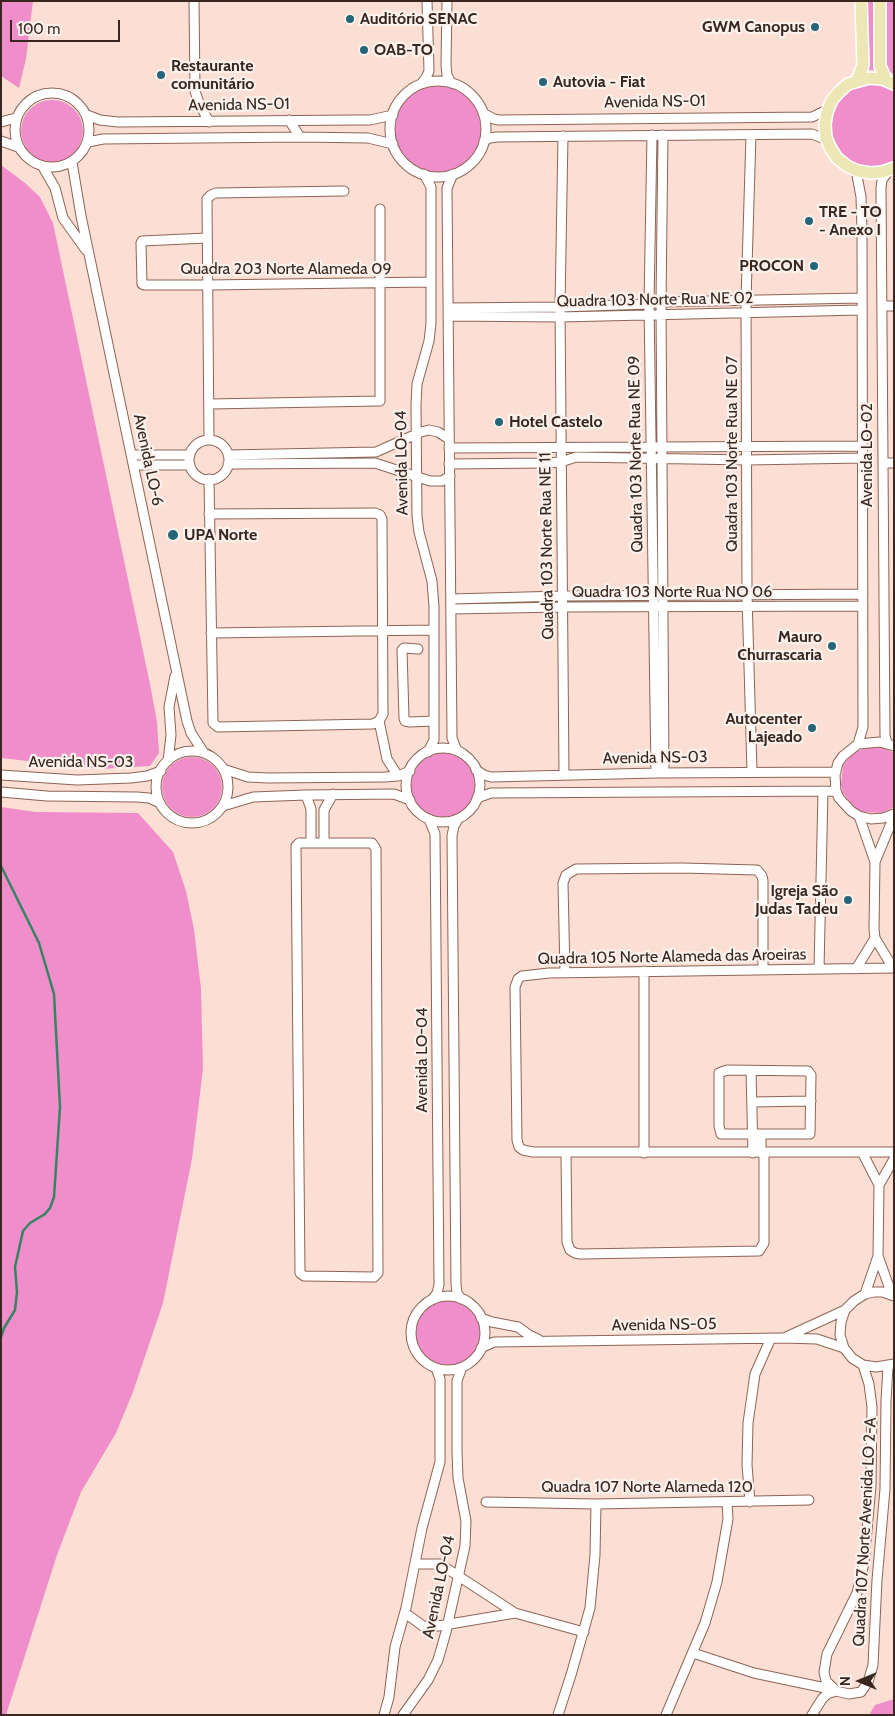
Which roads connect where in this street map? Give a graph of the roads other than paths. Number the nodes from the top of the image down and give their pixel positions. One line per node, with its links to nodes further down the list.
1 (194, 1): 17 (street)
2 (427, 1): 9 (street)
3 (447, 1): 8 (street)
4 (861, 1): 6 (main road)
5 (880, 1): 7 (main road)
6 (857, 81): 7 (main road); 10 (main road)
7 (890, 82)
8 (451, 83): 9 (street); 11 (street)
9 (421, 84): 13 (street)
10 (827, 110): 11 (street, Avenida NS-01); 26 (main road)
11 (483, 113): 24 (street)
12 (87, 115): 14 (street); 17 (street, Avenida NS-01); 25 (street)
13 (393, 115): 15 (street, Avenida NS-01); 27 (street)
14 (16, 118): 16 (street); 28 (street)
15 (289, 120): 17 (street, Avenida NS-01); 22 (street)
16 (1, 122)
17 (209, 122)
18 (750, 135): 21 (street, Avenida NS-01); 26 (street, Avenida NS-01); 43 (street, Quadra 103 Norte Rua NE 07)
19 (563, 136): 20 (street, Avenida NS-01); 24 (street, Avenida NS-01); 46 (street, Quadra 103 Norte Rua NE 11)
20 (652, 136): 21 (street, Avenida NS-01); 45 (street, Quadra 103 Norte Rua NE 09)
21 (663, 136): 44 (street, Quadra 103 Norte Rua NE 09)
22 (300, 137): 25 (street, Avenida NS-01); 27 (street, Avenida NS-01)
23 (1, 141): 28 (street)
24 (484, 141): 34 (street)
25 (88, 142): 29 (street)
26 (828, 142): 32 (main road)
27 (393, 144): 33 (street)
28 (18, 147): 30 (street)
29 (72, 162): 30 (street); 38 (street, Avenida LO-6)
30 (43, 167): 38 (street)
31 (892, 169): 32 (main road); 47 (street, Avenida LO-02)
32 (856, 170): 42 (street, Avenida LO-02)
33 (424, 174): 34 (street); 39 (street, Avenida LO-04)
34 (453, 174): 50 (street)
35 (344, 191): 37 (street)
36 (380, 209): 40 (street)
37 (207, 238): 41 (street); 41 (street, Quadra 203 Norte Alameda 09)
38 (91, 259): 65 (street, Avenida LO-6)
39 (431, 282): 40 (street, Quadra 203 Norte Alameda 09); 56 (street, Avenida LO-04)
40 (381, 284): 41 (street, Quadra 203 Norte Alameda 09); 55 (street)
41 (207, 285): 55 (street)
42 (861, 298): 43 (street, Quadra 103 Norte Rua NE 02); 49 (street, Avenida LO-02)
43 (746, 300): 44 (street, Quadra 103 Norte Rua NE 02); 52 (street, Quadra 103 Norte Rua NE 07)
44 (661, 302): 45 (street, Quadra 103 Norte Rua NE 02); 51 (street, Quadra 103 Norte Rua NE 09)
45 (649, 304): 46 (street, Quadra 103 Norte Rua NE 02); 53 (street, Quadra 103 Norte Rua NE 09)
46 (560, 306): 50 (street, Quadra 103 Norte Rua NE 02); 54 (street, Quadra 103 Norte Rua NE 11)
47 (882, 306): 48 (street); 59 (street, Avenida LO-02)
48 (894, 306)
49 (861, 310): 52 (street, Quadra 103 Norte Rua NE 02); 62 (street, Avenida LO-02)
50 (448, 312): 54 (street, Quadra 103 Norte Rua NE 02); 58 (street)
51 (661, 314): 52 (street, Quadra 103 Norte Rua NE 02); 53 (street, Quadra 103 Norte Rua NE 02); 64 (street, Quadra 103 Norte Rua NE 09)
52 (746, 314): 61 (street, Quadra 103 Norte Rua NE 07)
53 (650, 315): 54 (street, Quadra 103 Norte Rua NE 02); 64 (street, Quadra 103 Norte Rua NE 09)
54 (560, 317): 63 (street, Quadra 103 Norte Rua NE 11)
55 (208, 404): 57 (street)
56 (416, 434): 58 (street); 70 (street); 79 (street, Avenida LO-04)
57 (209, 440): 66 (street); 70 (street)
58 (449, 443): 63 (street); 75 (street)
59 (883, 444): 60 (street); 73 (street, Avenida LO-02)
60 (894, 444)
61 (746, 446): 62 (street); 64 (street); 71 (street, Quadra 103 Norte Rua NE 07)
62 (862, 446): 69 (street, Avenida LO-02)
63 (561, 447): 64 (street); 72 (street, Quadra 103 Norte Rua NE 11)
64 (656, 447): 67 (street, Quadra 103 Norte Rua NE 09); 68 (street, Quadra 103 Norte Rua NE 09)
65 (132, 455): 66 (street); 77 (street, Avenida LO-6)
66 (190, 455): 76 (street)
67 (661, 457): 68 (street); 71 (street); 86 (street, Quadra 103 Norte Rua NE 09)
68 (651, 458): 72 (street); 85 (street, Quadra 103 Norte Rua NE 09)
69 (862, 458): 71 (street); 82 (street, Avenida LO-02)
70 (228, 459): 79 (street); 80 (street)
71 (747, 460): 83 (street, Quadra 103 Norte Rua NE 07)
72 (561, 462): 75 (street); 84 (street, Quadra 103 Norte Rua NE 11)
73 (883, 463): 74 (street); 88 (street, Avenida LO-02)
74 (894, 463)
75 (450, 464): 78 (street)
76 (190, 465): 77 (street); 80 (street)
77 (134, 466): 99 (street, Avenida LO-6)
78 (450, 476): 79 (street); 87 (street)
79 (416, 477): 95 (street, Avenida LO-04)
80 (209, 479): 81 (street)
81 (210, 514): 96 (street); 97 (street)
82 (862, 594): 83 (street, Quadra 103 Norte Rua NO 06); 90 (street, Avenida LO-02)
83 (747, 595): 86 (street, Quadra 103 Norte Rua NO 06); 93 (street, Quadra 103 Norte Rua NE 07)
84 (562, 596): 85 (street, Quadra 103 Norte Rua NO 06); 87 (street, Quadra 103 Norte Rua NO 06); 91 (street, Quadra 103 Norte Rua NE 11)
85 (652, 596): 86 (street, Quadra 103 Norte Rua NO 06); 92 (street, Quadra 103 Norte Rua NE 09)
86 (663, 596): 89 (street, Quadra 103 Norte Rua NE 09)
87 (451, 599): 94 (street)
88 (889, 600): 103 (street, Avenida LO-02)
89 (663, 606): 92 (street, Quadra 103 Norte Rua NO 06); 93 (street, Quadra 103 Norte Rua NO 06); 114 (street, Quadra 103 Norte Rua NE 09)
90 (863, 606): 93 (street, Quadra 103 Norte Rua NO 06); 102 (street, Avenida LO-02)
91 (563, 607): 92 (street, Quadra 103 Norte Rua NO 06); 94 (street, Quadra 103 Norte Rua NO 06); 116 (street, Quadra 103 Norte Rua NE 11)
92 (652, 607): 114 (street, Quadra 103 Norte Rua NE 09)
93 (748, 607): 112 (street, Quadra 103 Norte Rua NE 07)
94 (451, 609): 105 (street)
95 (434, 630): 96 (street); 101 (street, Avenida LO-04)
96 (383, 631): 97 (street); 100 (street)
97 (211, 633): 100 (street)
98 (418, 649): 101 (street)
99 (176, 668): 106 (street, Avenida LO-6); 107 (street)
100 (379, 721): 117 (street)
101 (434, 721): 104 (street, Avenida LO-04)
102 (858, 744): 103 (street); 113 (street)
103 (891, 745)
104 (428, 752): 105 (street); 111 (street)
105 (457, 752): 109 (street, Avenida NS-03)
106 (204, 753): 107 (street); 108 (street)
107 (168, 761): 110 (street)
108 (223, 769): 117 (street); 126 (street)
109 (476, 770): 116 (street, Avenida NS-03); 123 (street)
110 (161, 771): 115 (street, Avenida NS-03); 125 (street)
111 (410, 771): 117 (street); 124 (street)
112 (752, 772): 113 (street, Avenida NS-03); 114 (street, Avenida NS-03)
113 (836, 772): 119 (street)
114 (660, 773): 116 (street, Avenida NS-03)
115 (1, 775)
116 (564, 775)
117 (398, 776)
118 (823, 791): 119 (street, Avenida NS-03); 123 (street, Avenida NS-03); 136 (street)
119 (836, 791): 128 (street)
120 (1, 792): 125 (street, Avenida NS-03)
121 (332, 794): 122 (street, Avenida NS-03); 124 (street, Avenida NS-03); 132 (street)
122 (306, 795): 126 (street, Avenida NS-03); 131 (street)
123 (477, 798): 130 (street)
124 (410, 800): 129 (street)
125 (160, 803): 126 (street, Avenida NS-03)
126 (223, 806)
127 (894, 815): 128 (street); 133 (street)
128 (859, 816): 133 (street)
129 (429, 819): 130 (street); 156 (street, Avenida LO-04)
130 (458, 819): 155 (street, Avenida LO-04)
131 (311, 843): 132 (street); 132 (street)
132 (324, 843)
133 (876, 862): 134 (street)
134 (875, 938): 135 (street); 137 (street)
135 (893, 968): 137 (street, Quadra 105 Norte Alameda das Aroeiras)
136 (819, 969): 137 (street, Quadra 105 Norte Alameda das Aroeiras); 138 (street, Quadra 105 Norte Alameda das Aroeiras)
137 (856, 969)
138 (763, 970): 139 (street, Quadra 105 Norte Alameda das Aroeiras); 140 (street)
139 (644, 971): 140 (street, Quadra 105 Norte Alameda das Aroeiras); 148 (street)
140 (565, 972): 147 (street, Quadra 105 Norte Alameda das Aroeiras)
141 (751, 1071): 142 (street); 143 (street); 144 (street)
142 (811, 1101): 143 (street); 144 (street)
143 (752, 1102): 144 (street)
144 (757, 1134): 149 (street)
145 (862, 1152): 146 (street, Quadra 105 Norte Alameda das Aroeiras); 149 (street, Quadra 105 Norte Alameda das Aroeiras); 151 (street)
146 (894, 1152)
147 (566, 1153): 148 (street, Quadra 105 Norte Alameda das Aroeiras); 149 (street)
148 (644, 1153): 149 (street, Quadra 105 Norte Alameda das Aroeiras)
149 (759, 1153)
150 (894, 1159): 151 (street)
151 (879, 1185): 152 (street)
152 (878, 1256): 153 (street); 154 (street)
153 (865, 1294): 154 (street); 157 (street)
154 (893, 1295)
155 (461, 1299): 156 (street); 158 (street, Avenida NS-05)
156 (432, 1300): 167 (street)
157 (845, 1310): 160 (street); 163 (street)
158 (481, 1318): 161 (street, Avenida NS-05); 162 (street)
159 (771, 1338): 160 (street, Avenida NS-05); 161 (street, Avenida NS-05); 171 (street)
160 (783, 1338): 163 (street, Avenida NS-05)
161 (545, 1341): 162 (street, Avenida NS-05)
162 (481, 1348): 166 (street)
163 (844, 1348): 164 (street)
164 (863, 1365): 165 (street); 180 (street, Quadra 107 Norte Avenida LO 2-A)
165 (891, 1365): 180 (street, Quadra 107 Norte Avenida LO 2-A)
166 (462, 1367): 167 (street); 174 (street, Avenida LO-04)
167 (436, 1368): 173 (street, Avenida LO-04)
168 (808, 1500): 171 (street, Quadra 107 Norte Alameda 120)
169 (486, 1502): 172 (street, Quadra 107 Norte Alameda 120)
170 (727, 1502): 171 (street, Quadra 107 Norte Alameda 120); 172 (street, Quadra 107 Norte Alameda 120); 179 (street)
171 (750, 1502)
172 (596, 1504): 178 (street)
173 (416, 1564): 174 (street); 175 (street, Avenida LO-04)
174 (459, 1576): 176 (street); 177 (street, Avenida LO-04)
175 (405, 1613): 177 (street); 181 (street, Avenida LO-04)
176 (514, 1613): 177 (street); 178 (street)
177 (448, 1624): 182 (street, Avenida LO-04)
178 (584, 1632): 183 (street)
179 (693, 1653): 180 (street); 184 (street)
180 (836, 1690): 185 (street)
181 (384, 1715)
182 (403, 1715)
183 (558, 1715)
184 (666, 1715)
185 (812, 1715)

